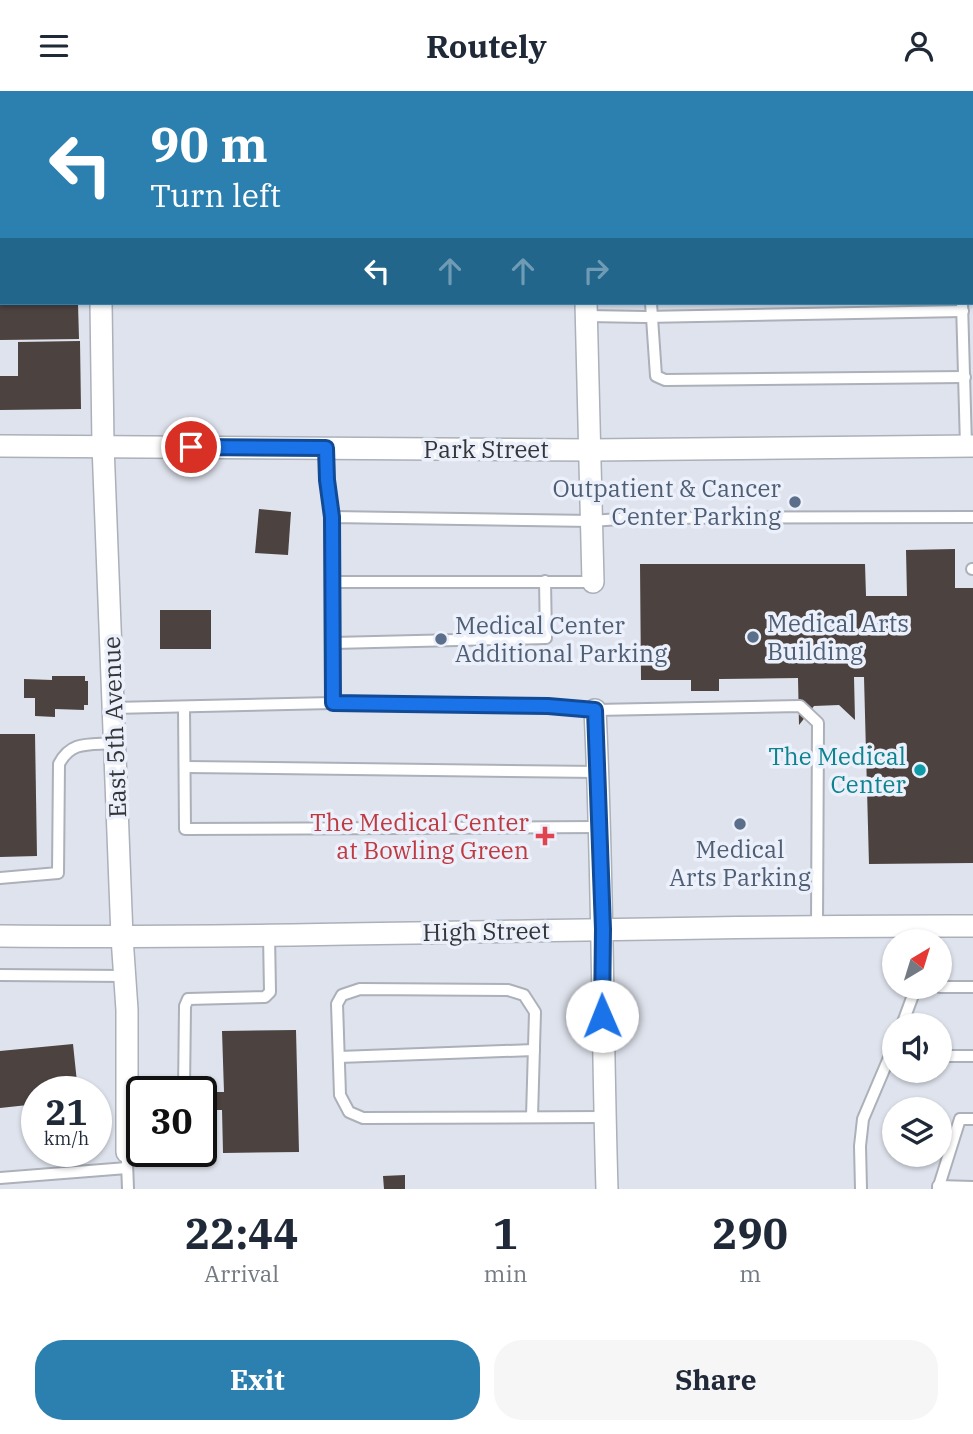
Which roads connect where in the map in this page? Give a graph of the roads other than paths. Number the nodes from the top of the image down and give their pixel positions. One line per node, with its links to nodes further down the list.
1 (101, 305): 7 (street, East 5th Avenue)
2 (651, 305): 5 (lane)
3 (962, 307): 5 (lane); 6 (lane)
4 (587, 309): 5 (lane); 11 (street)
5 (651, 317): 6 (lane)
6 (965, 377): 9 (lane)
7 (103, 445): 8 (street, Park Street); 10 (street, Park Street); 21 (street, East 5th Avenue)
8 (0, 446)
9 (970, 446): 11 (street, Park Street)
10 (326, 448): 11 (street, Park Street); 12 (lane)
11 (591, 450): 14 (street)
12 (332, 517): 14 (lane); 16 (lane)
13 (973, 517): 14 (lane)
14 (592, 521): 17 (street)
15 (545, 581): 16 (lane); 17 (lane); 18 (lane)
16 (332, 582): 18 (lane)
17 (593, 582)
18 (333, 643): 19 (lane)
19 (333, 703): 20 (lane); 22 (lane)
20 (184, 707): 21 (lane); 24 (lane)
21 (113, 708): 23 (street, East 5th Avenue)
22 (595, 710): 25 (street); 28 (lane)
23 (114, 743): 27 (lane); 35 (street, East 5th Avenue)
24 (185, 767): 25 (lane); 26 (lane)
25 (598, 772): 26 (street)
26 (600, 827): 30 (street)
27 (0, 878)
28 (817, 926): 30 (street, High Street); 32 (street, High Street)
29 (973, 926): 31 (street, High Street)
30 (603, 929): 33 (street, High Street); 47 (street)
31 (951, 929)
32 (882, 931)
33 (269, 935): 35 (street, High Street); 46 (lane)
34 (0, 936): 35 (street, High Street)
35 (122, 937): 37 (street, East 5th Avenue)
36 (0, 975): 37 (lane)
37 (125, 976): 45 (street, East 5th Avenue)
38 (952, 987): 39 (lane)
39 (973, 987)
40 (534, 1050): 43 (lane); 43 (lane); 48 (lane)
41 (952, 1056): 42 (lane)
42 (973, 1056)
43 (339, 1057): 48 (lane)
44 (882, 1075): 57 (lane)
45 (127, 1076)
46 (184, 1076)
47 (605, 1117): 48 (lane); 56 (street)
48 (532, 1118)
49 (973, 1119): 54 (lane)
50 (126, 1160): 52 (lane)
51 (127, 1167): 55 (lane)
52 (0, 1178)
53 (973, 1187): 54 (lane)
54 (938, 1188)
55 (128, 1189)
56 (607, 1189)
57 (861, 1189)

